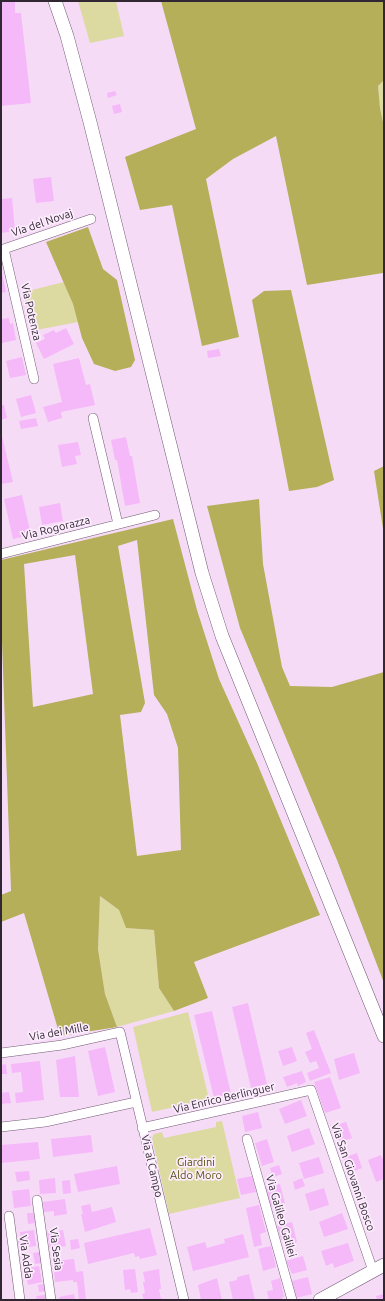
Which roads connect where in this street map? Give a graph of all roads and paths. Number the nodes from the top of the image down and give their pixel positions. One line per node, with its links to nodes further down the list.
1 (55, 1): 10 (street)
2 (91, 219): 3 (street, Via del Novaj)
3 (3, 250): 4 (street, Via Potenza)
4 (34, 379)
5 (93, 418): 7 (street)
6 (155, 515): 7 (street, Via Rogorazza)
7 (118, 524): 8 (street, Via Rogorazza)
8 (1, 554)
9 (120, 1032): 11 (street, Via dei Mille); 13 (street, Via al Campo)
10 (384, 1036)
11 (1, 1054)
12 (311, 1090): 15 (street, Via Enrico Berlinguer); 19 (street, Via San Giovanni Bosco)
13 (136, 1102): 14 (street); 15 (street, Via al Campo)
14 (1, 1127)
15 (142, 1128): 22 (street, Via al Campo)
16 (248, 1139): 23 (street, Via Galileo Galilei)
17 (37, 1200): 21 (street, Via Sesia)
18 (8, 1216): 20 (street, Via Adda)
19 (380, 1268): 24 (street)
20 (20, 1300)
21 (51, 1300)
22 (184, 1300)
23 (292, 1300)
24 (320, 1300)

